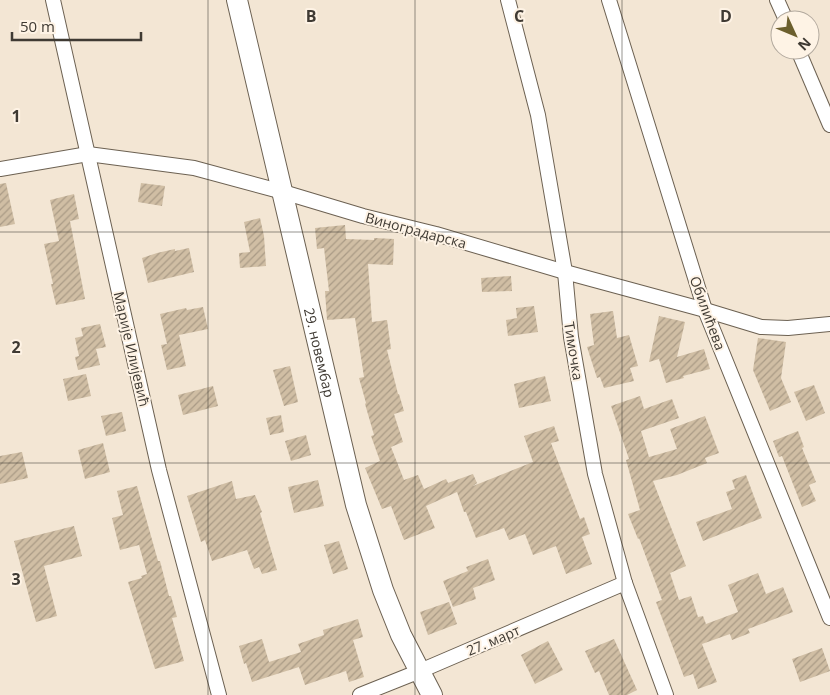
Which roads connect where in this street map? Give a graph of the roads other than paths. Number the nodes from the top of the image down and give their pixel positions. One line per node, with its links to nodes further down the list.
1 (53, 0): 7 (street, Марије Илијевић)
2 (238, 0): 9 (main road, 29. новембар)
3 (508, 0): 10 (street, Тимочка)
4 (609, 0): 11 (street, Обилићева)
5 (802, 60): 6 (street)
6 (830, 125)
7 (88, 154): 8 (street, Виноградарска); 9 (street, Виноградарска); 16 (street, Марије Илијевић)
8 (0, 169)
9 (283, 192): 10 (street, Виноградарска); 15 (main road, 29. новембар)
10 (565, 272): 11 (street, Виноградарска); 13 (street, Тимочка)
11 (705, 310): 12 (street, Виноградарска); 14 (street, Обилићева)
12 (830, 324)
13 (625, 583): 15 (street, 27. март); 19 (street, Тимочка)
14 (830, 618)
15 (420, 671): 17 (street, 27. март); 18 (main road, 29. новембар)
16 (219, 695)
17 (360, 695)
18 (432, 695)
19 (666, 695)

